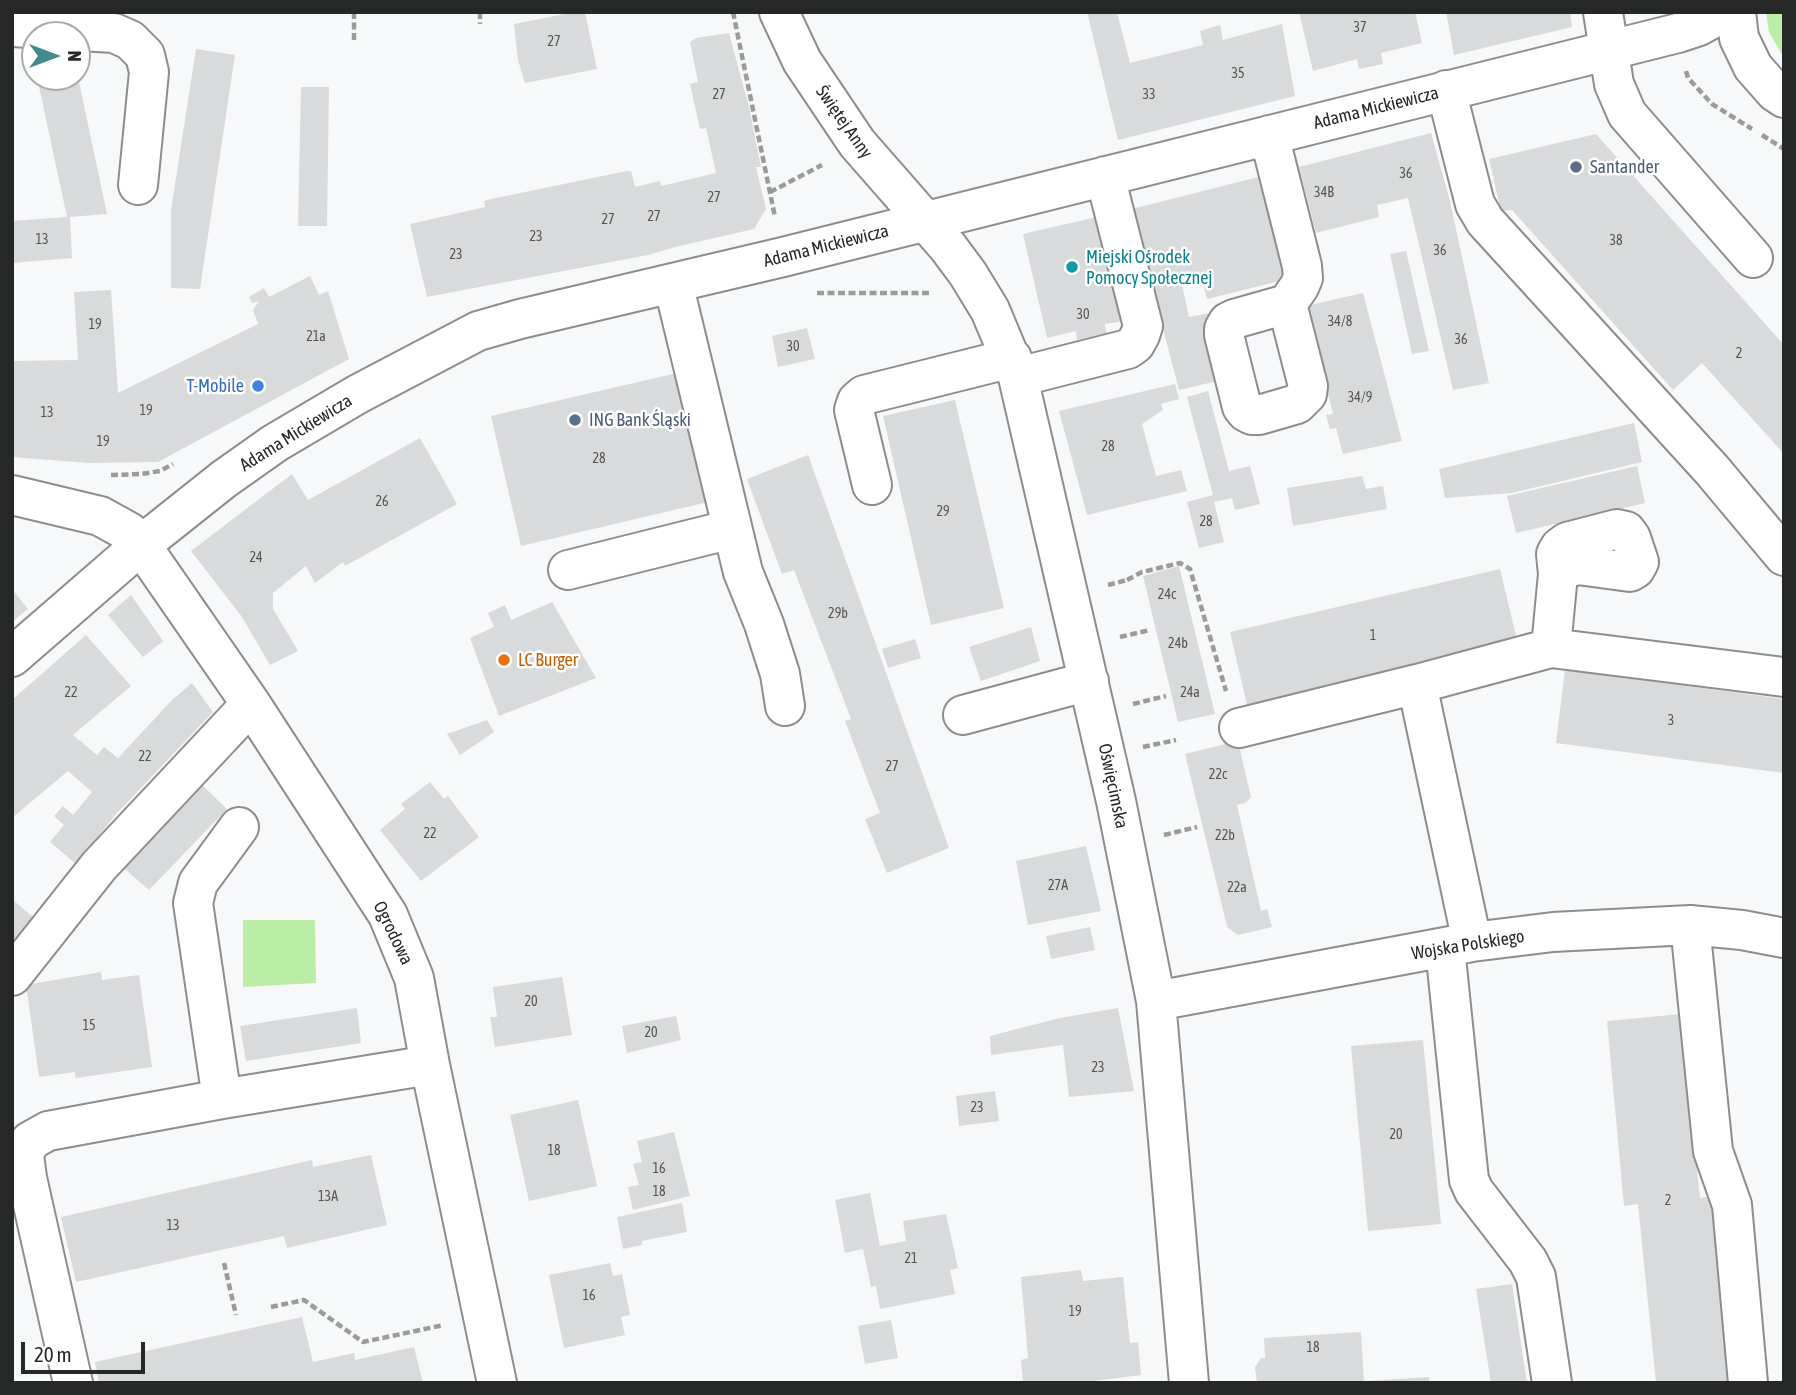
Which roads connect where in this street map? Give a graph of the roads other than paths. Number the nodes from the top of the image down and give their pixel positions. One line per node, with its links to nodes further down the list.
1 (779, 12): 12 (street, Świętej Anny)
2 (1603, 12): 6 (street)
3 (1724, 12): 6 (street, Adama Mickiewicza)
4 (1735, 12): 8 (street)
5 (12, 27): 11 (street)
6 (1608, 50): 7 (street, Adama Mickiewicza); 13 (street)
7 (1446, 90): 9 (street, Adama Mickiewicza); 21 (street)
8 (1784, 98)
9 (1269, 135): 10 (street, Adama Mickiewicza); 15 (street)
10 (1105, 176): 12 (street, Adama Mickiewicza); 16 (street)
11 (138, 184)
12 (926, 221): 14 (street, Adama Mickiewicza); 16 (street, Oświęcimska)
13 (1753, 258)
14 (673, 283): 19 (street); 20 (street, Adama Mickiewicza)
15 (1287, 304)
16 (1015, 368): 17 (street); 27 (street, Oświęcimska)
17 (872, 485)
18 (12, 495): 20 (street, Ogrodowa)
19 (732, 529): 22 (street); 30 (street)
20 (141, 545): 25 (street, Adama Mickiewicza); 29 (street, Ogrodowa)
21 (1784, 556)
22 (568, 570)
23 (1558, 574): 24 (street)
24 (1551, 648): 26 (street); 28 (street)
25 (12, 657)
26 (1784, 677)
27 (1089, 681): 31 (street); 38 (street, Oświęcimska)
28 (1417, 684): 32 (street); 36 (street)
29 (251, 704): 37 (street); 39 (street, Ogrodowa)
30 (785, 706)
31 (963, 715)
32 (1239, 728)
33 (239, 827): 40 (street)
34 (1690, 925): 35 (street, Wojska Polskiego); 36 (street, Wojska Polskiego); 45 (street)
35 (1784, 938)
36 (1459, 945): 38 (street, Wojska Polskiego); 44 (street)
37 (12, 976)
38 (1156, 1002): 43 (street, Oświęcimska)
39 (430, 1065): 40 (street); 42 (street, Ogrodowa)
40 (222, 1099): 41 (street)
41 (73, 1383)
42 (497, 1383)
43 (1189, 1383)
44 (1552, 1383)
45 (1748, 1383)

